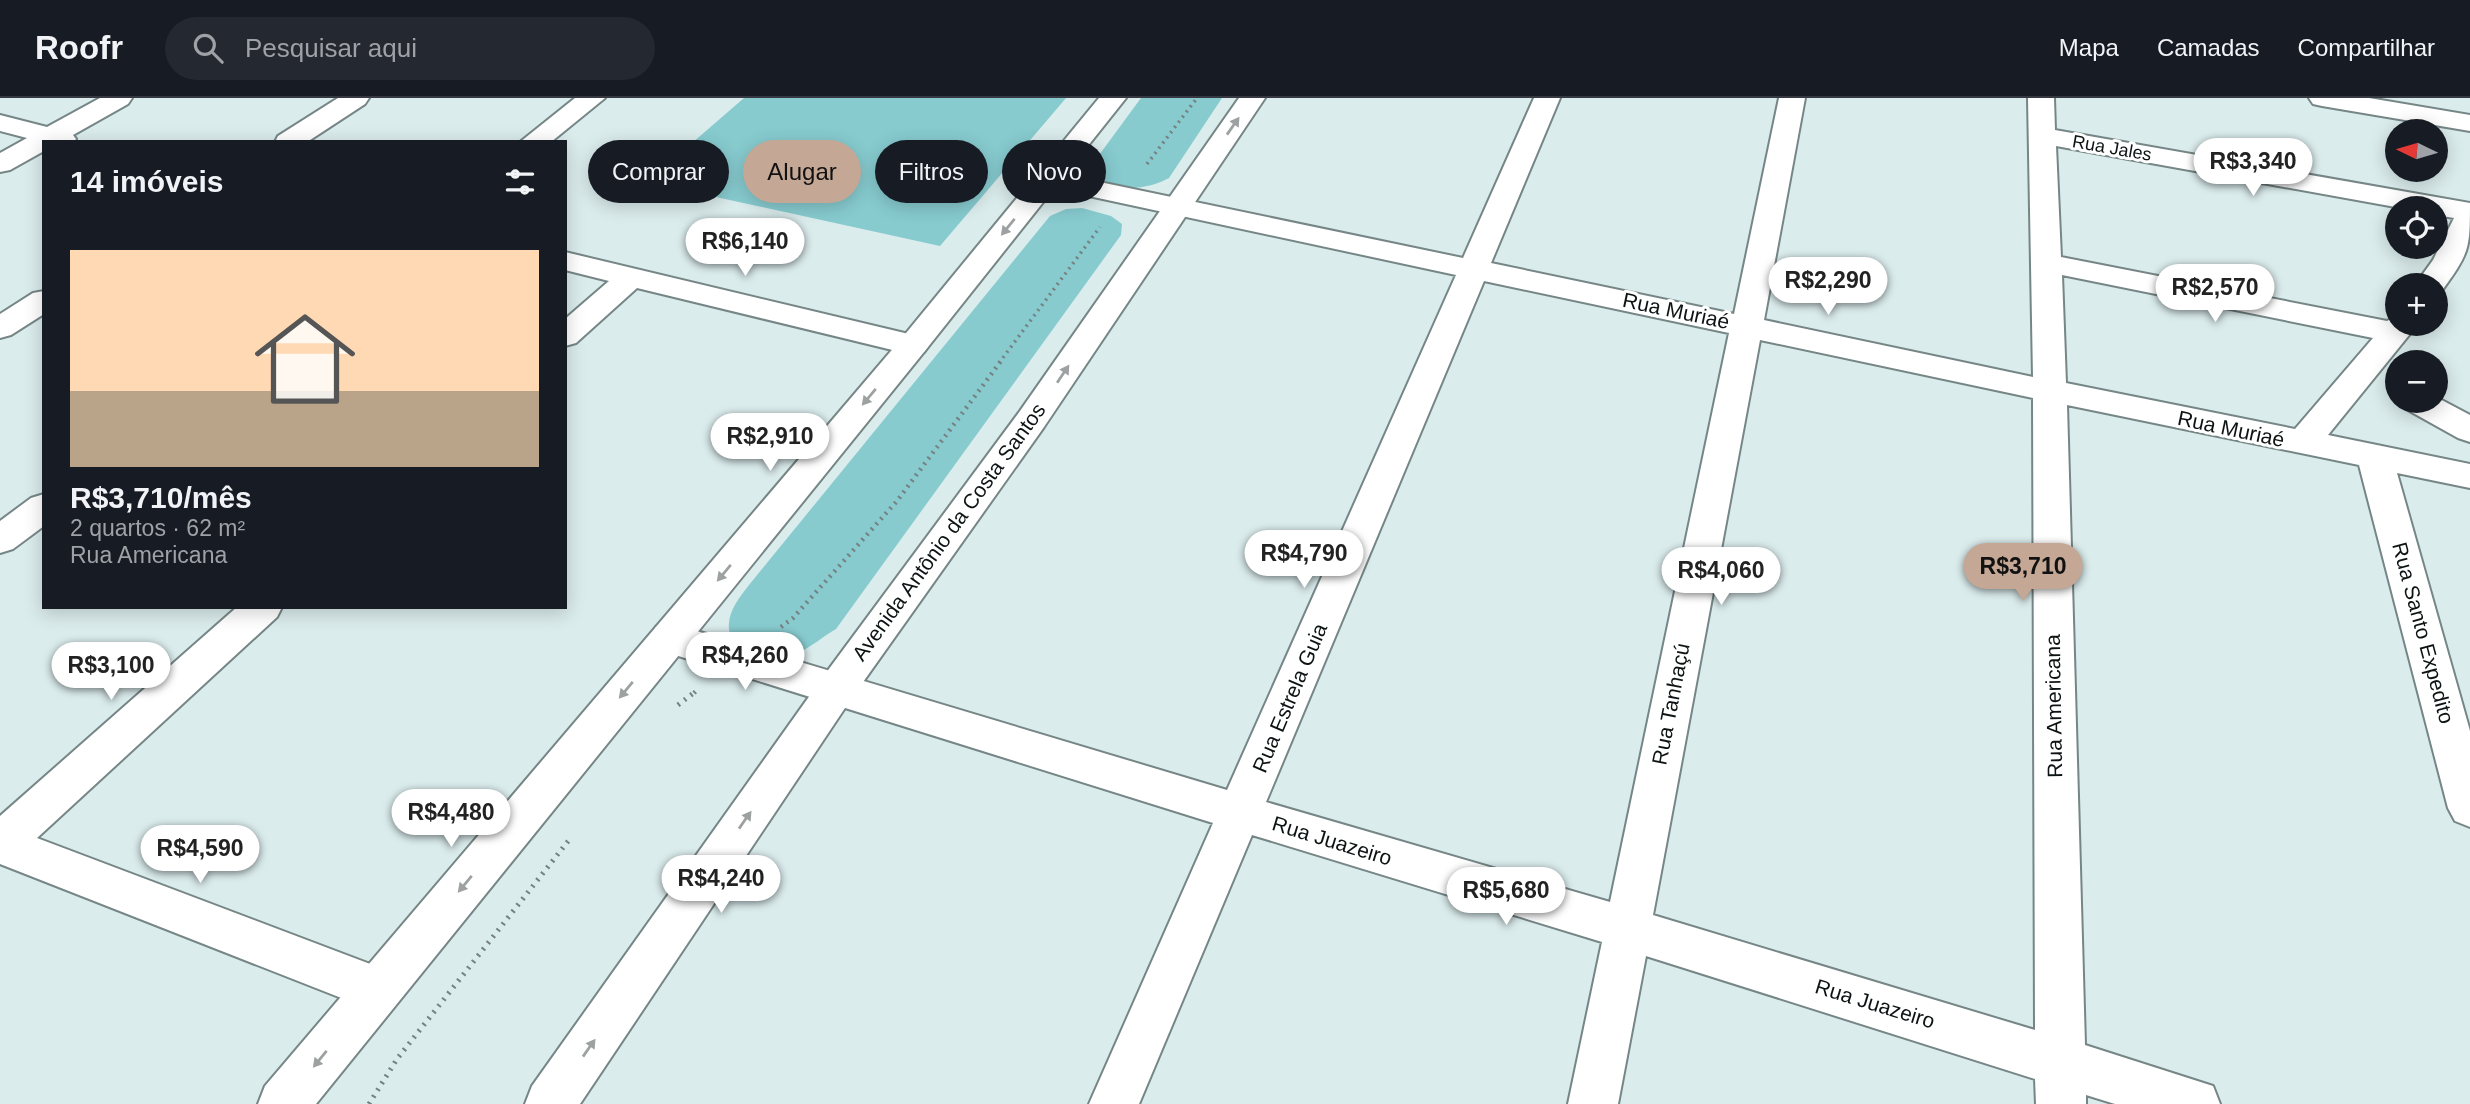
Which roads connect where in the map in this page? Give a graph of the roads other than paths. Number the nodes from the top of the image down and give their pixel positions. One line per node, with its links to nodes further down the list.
1 (119, 98): 13 (street)
2 (356, 98): 14 (street)
3 (592, 98): 15 (street)
4 (1113, 98): 16 (street)
5 (1252, 98): 21 (street, Avenida Antônio da Costa Santos, one-way to 5)
6 (1547, 98): 26 (street, Rua Estrela Guia)
7 (1792, 98): 29 (street, Rua Tanhaçú)
8 (2041, 98): 12 (street, Rua Americana)
9 (2322, 98): 11 (street)
10 (0, 123): 13 (street)
11 (2470, 123)
12 (2044, 136): 22 (street, Rua Jales); 24 (street, Rua Americana)
13 (62, 139)
14 (291, 140)
15 (536, 140)
16 (1079, 140)
17 (42, 147): 18 (street)
18 (0, 164)
19 (1106, 191): 21 (street, Rua Muriaé)
20 (1028, 203): 34 (street, one-way to 34)
21 (1177, 206): 26 (street, Rua Muriaé); 47 (street, Avenida Antônio da Costa Santos, one-way to 21)
22 (2470, 214): 25 (street)
23 (567, 262): 27 (street)
24 (2046, 263): 30 (street); 37 (street, Rua Americana)
25 (2449, 268)
26 (1475, 269): 29 (street, Rua Muriaé); 49 (street, Rua Estrela Guia)
27 (629, 278): 32 (street); 34 (street)
28 (42, 301): 31 (street)
29 (1747, 326): 37 (street, Rua Muriaé); 51 (street, Rua Tanhaçú)
30 (2385, 326)
31 (0, 328)
32 (567, 334)
33 (2392, 336): 35 (street)
34 (913, 345): 46 (street, one-way to 46)
35 (2365, 370): 36 (street); 40 (street)
36 (2385, 382)
37 (2050, 391): 40 (street, Rua Muriaé); 53 (street, Rua Americana)
38 (2440, 413): 39 (street)
39 (2470, 430)
40 (2302, 444): 41 (street, Rua Muriaé)
41 (2375, 458): 42 (street, Rua Muriaé); 48 (street, Rua Santo Expedito)
42 (2470, 476)
43 (42, 509): 44 (street)
44 (0, 540)
45 (261, 609): 50 (street)
46 (670, 638): 47 (street, Rua Juazeiro); 52 (street, one-way to 52)
47 (837, 688): 49 (street, Rua Juazeiro); 55 (street, Avenida Antônio da Costa Santos, one-way to 47)
48 (2470, 808)
49 (1241, 813): 51 (street, Rua Juazeiro); 56 (street, Rua Estrela Guia)
50 (0, 844): 52 (street)
51 (1626, 928): 53 (street, Rua Juazeiro); 57 (street, Rua Tanhaçú)
52 (377, 989): 54 (street, one-way to 54)
53 (2061, 1083): 58 (street, Rua Juazeiro)
54 (283, 1104)
55 (550, 1104)
56 (1114, 1104)
57 (1593, 1104)
58 (2195, 1104)

